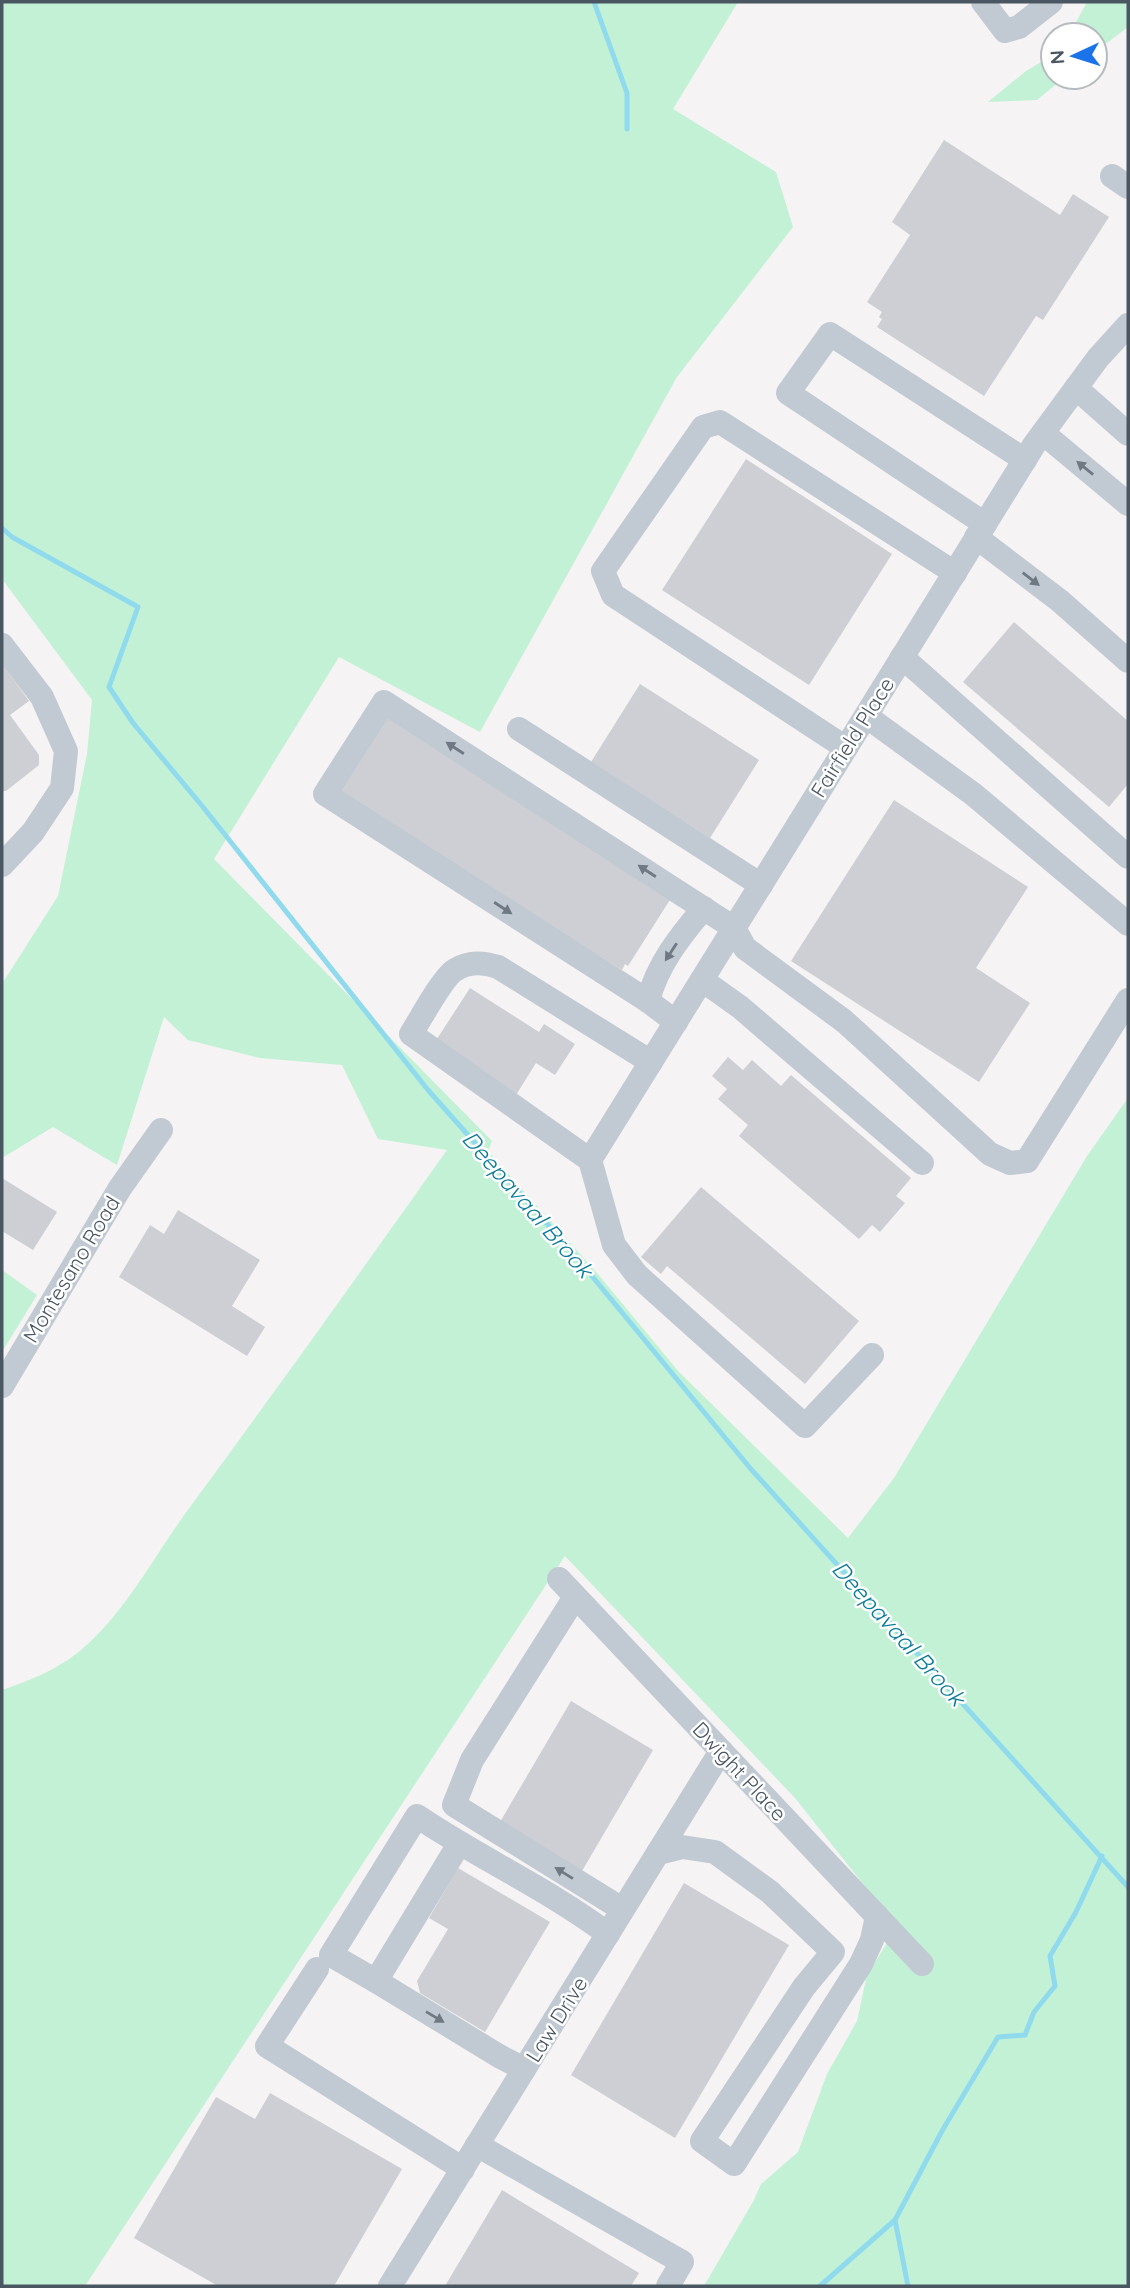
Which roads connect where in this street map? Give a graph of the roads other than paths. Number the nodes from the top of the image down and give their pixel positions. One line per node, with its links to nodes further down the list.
1 (983, 2): 2 (street)
2 (1051, 2)
3 (1128, 325): 4 (street, Fairfield Place)
4 (1076, 388): 5 (street, Fairfield Place); 6 (street)
5 (1042, 433): 7 (street, Fairfield Place); 8 (street, one-way to 5)
6 (1128, 434)
7 (1025, 460): 9 (street, Fairfield Place); 9 (street)
8 (1128, 503)
9 (981, 531): 10 (street, Fairfield Place); 13 (street, one-way to 13)
10 (955, 573): 12 (street, Fairfield Place); 16 (street)
11 (2, 645): 18 (street)
12 (902, 657): 14 (street, Fairfield Place); 17 (street)
13 (1128, 661)
14 (866, 716): 16 (street, Fairfield Place); 21 (street)
15 (519, 729): 19 (street)
16 (846, 748): 19 (street, Fairfield Place)
17 (1128, 857)
18 (2, 865)
19 (761, 885): 22 (street, Fairfield Place)
20 (704, 908): 22 (street); 25 (street, one-way to 25); 25 (street, one-way to 25)
21 (1128, 924)
22 (734, 928): 23 (street, Fairfield Place); 24 (street)
23 (702, 980): 26 (street, Fairfield Place); 30 (street)
24 (1128, 1000)
25 (648, 1001): 26 (street)
26 (676, 1022): 27 (street, Fairfield Place)
27 (651, 1062): 29 (street, Fairfield Place); 29 (street)
28 (160, 1130): 32 (street, Montesano Road)
29 (590, 1160): 31 (street)
30 (922, 1163)
31 (872, 1355)
32 (2, 1386)
33 (721, 1751): 35 (street, Law Drive); 36 (street, Dwight Place, one-way to 33); 37 (street, Dwight Place)
34 (459, 1844): 38 (street); 41 (street); 41 (street)
35 (658, 1853): 36 (street, Law Drive); 37 (street)
36 (622, 1909): 38 (street, Law Drive)
37 (877, 1916): 39 (street, Dwight Place)
38 (608, 1934): 42 (street, Law Drive)
39 (922, 1964)
40 (317, 1969): 44 (street)
41 (376, 1982): 42 (street, one-way to 42)
42 (524, 2069): 43 (street, Law Drive)
43 (477, 2145): 44 (street, Law Drive); 46 (street)
44 (463, 2169): 45 (street, Law Drive)
45 (390, 2286)
46 (668, 2286)

